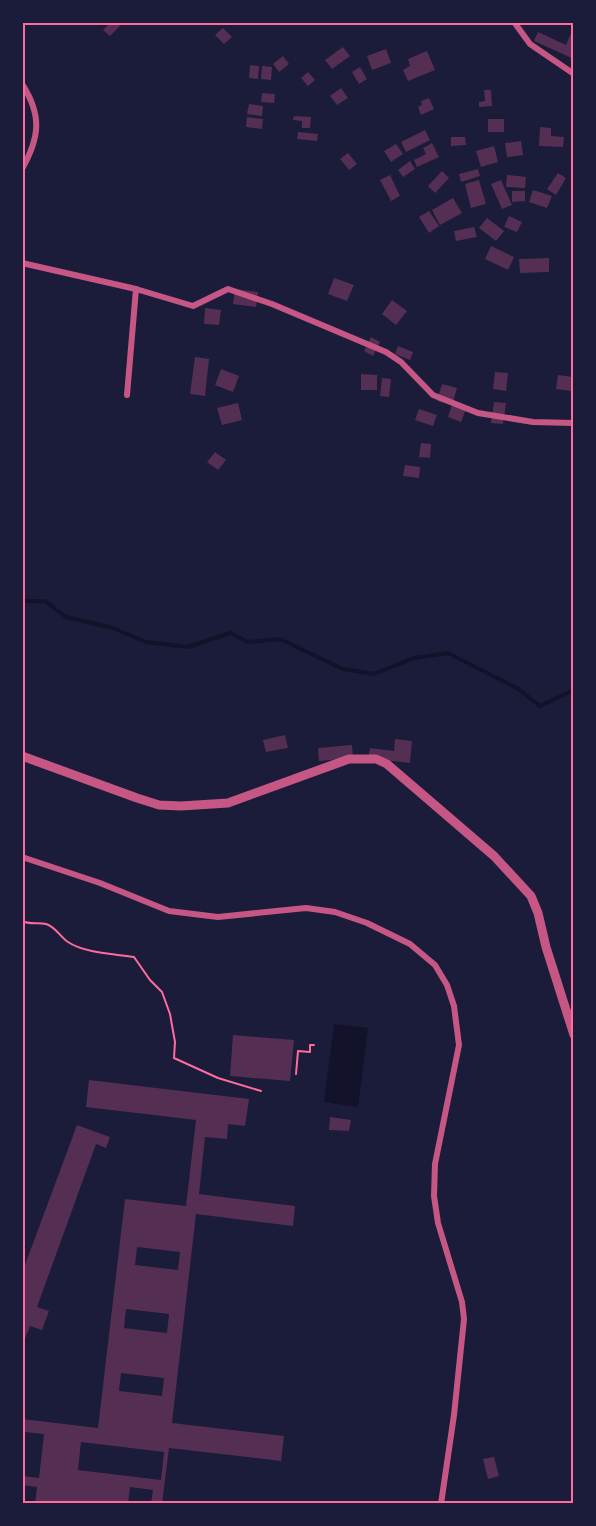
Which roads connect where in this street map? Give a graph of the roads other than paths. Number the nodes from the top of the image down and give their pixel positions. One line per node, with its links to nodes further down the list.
1 (514, 22): 2 (street)
2 (573, 74)
3 (22, 84): 4 (street)
4 (22, 169)
5 (22, 263): 6 (street)
6 (136, 288): 7 (street); 8 (street)
7 (127, 395)
8 (573, 423)
9 (22, 756): 11 (street)
10 (22, 857): 12 (street)
11 (573, 1035)
12 (441, 1503)

